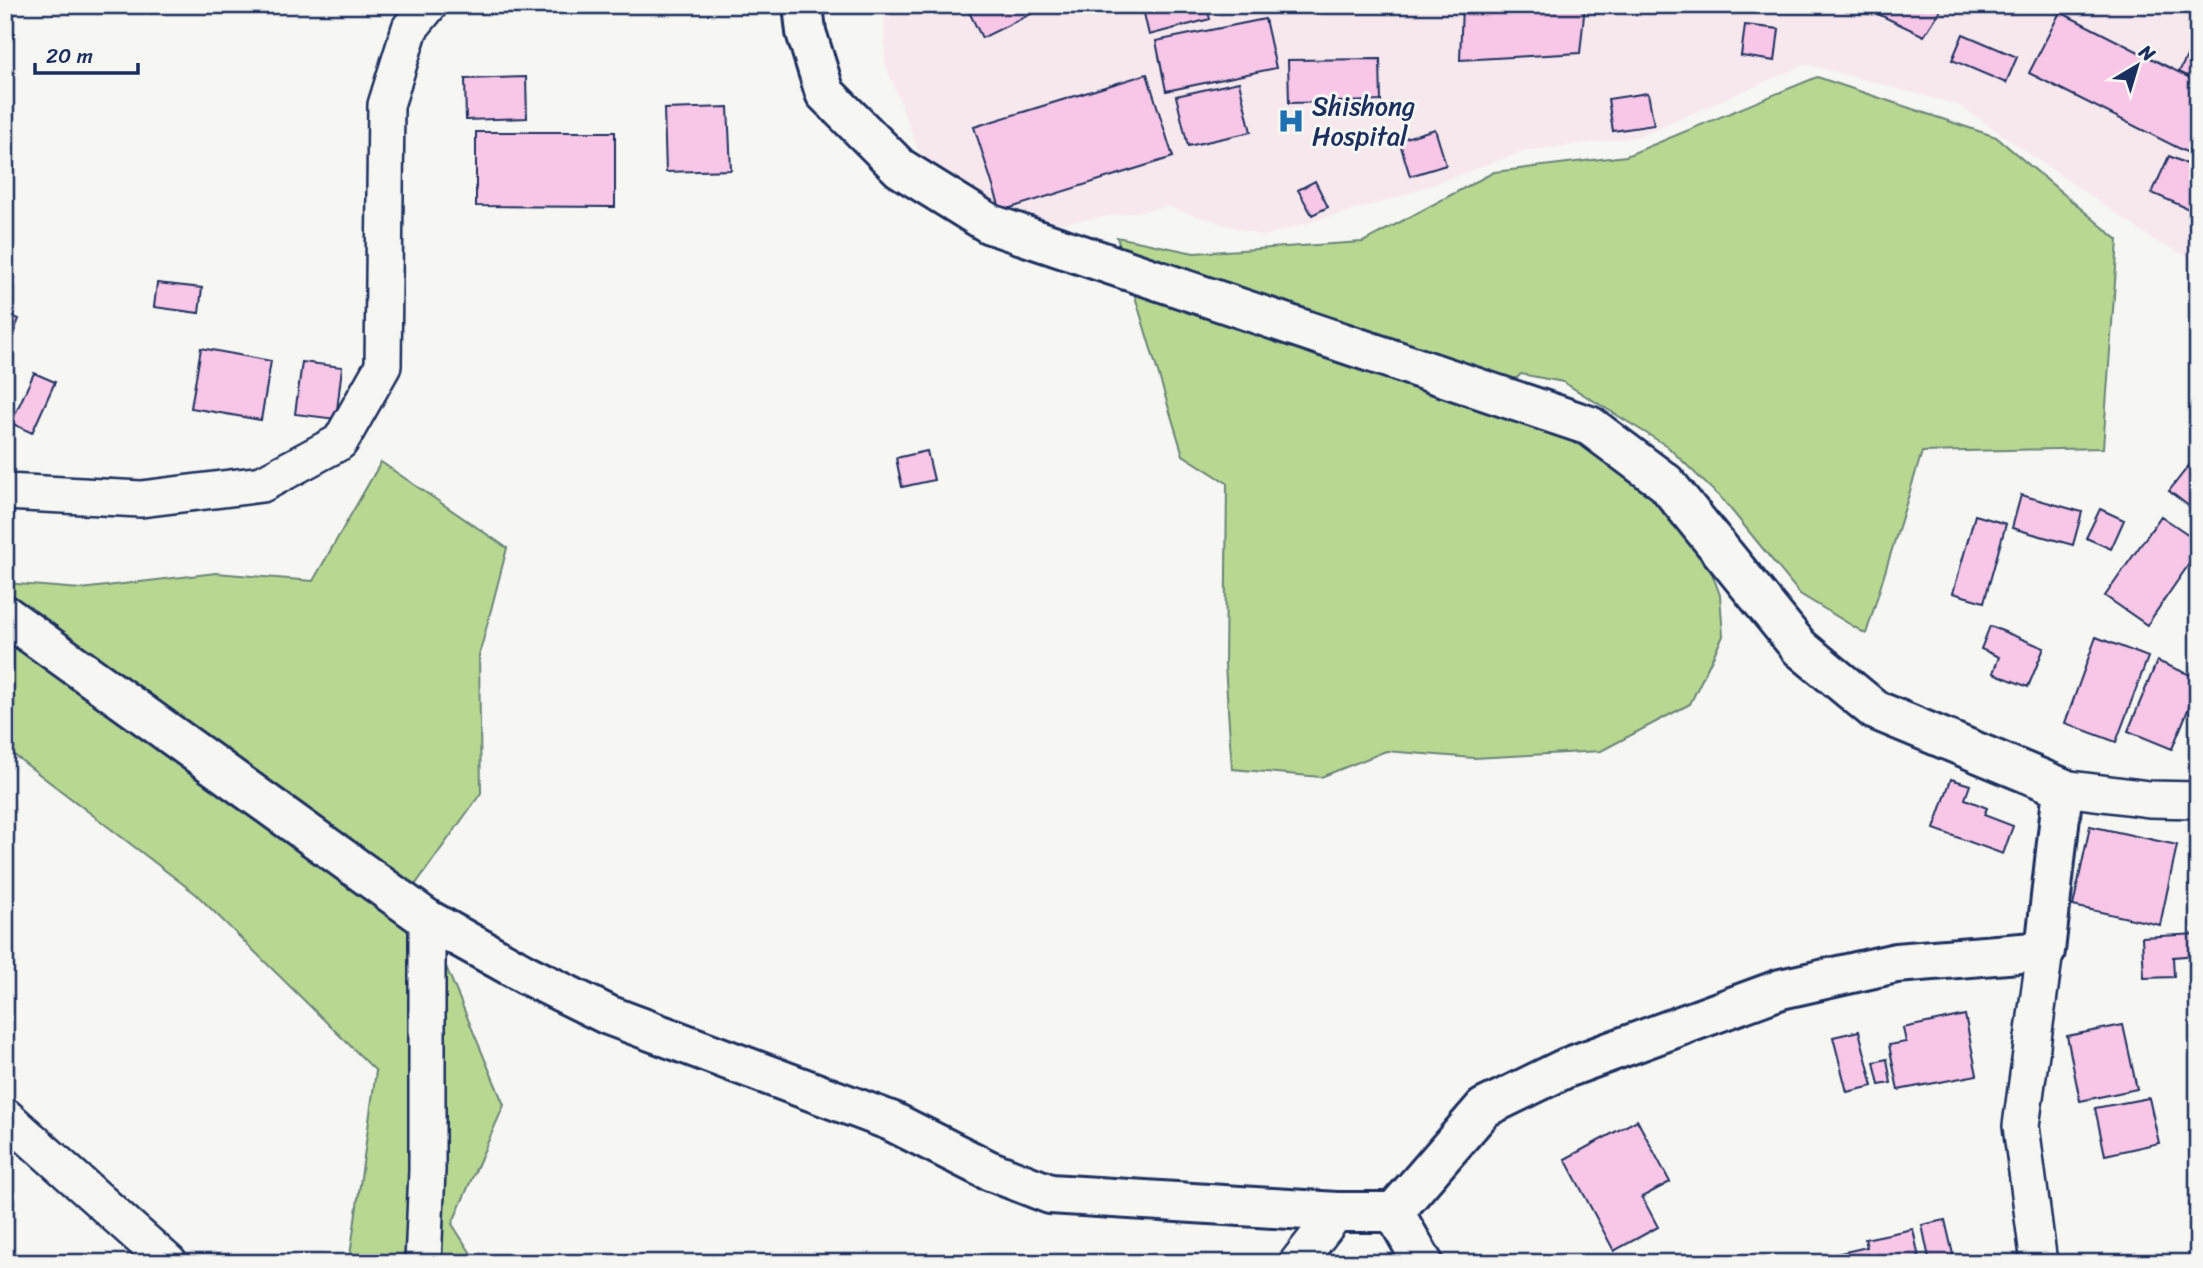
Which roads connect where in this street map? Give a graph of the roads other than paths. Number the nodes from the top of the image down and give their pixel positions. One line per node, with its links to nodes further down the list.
1 (429, 5): 3 (street)
2 (803, 5): 5 (street)
3 (5, 492)
4 (5, 615): 7 (street)
5 (2063, 788): 6 (street); 8 (street)
6 (2198, 800)
7 (427, 919): 10 (street); 13 (street)
8 (2045, 951): 11 (street); 16 (street)
9 (5, 1116): 12 (street)
10 (1337, 1212): 11 (street); 14 (street)
11 (1394, 1212): 15 (street)
12 (169, 1263)
13 (423, 1263)
14 (1297, 1263)
15 (1423, 1263)
16 (2039, 1263)

